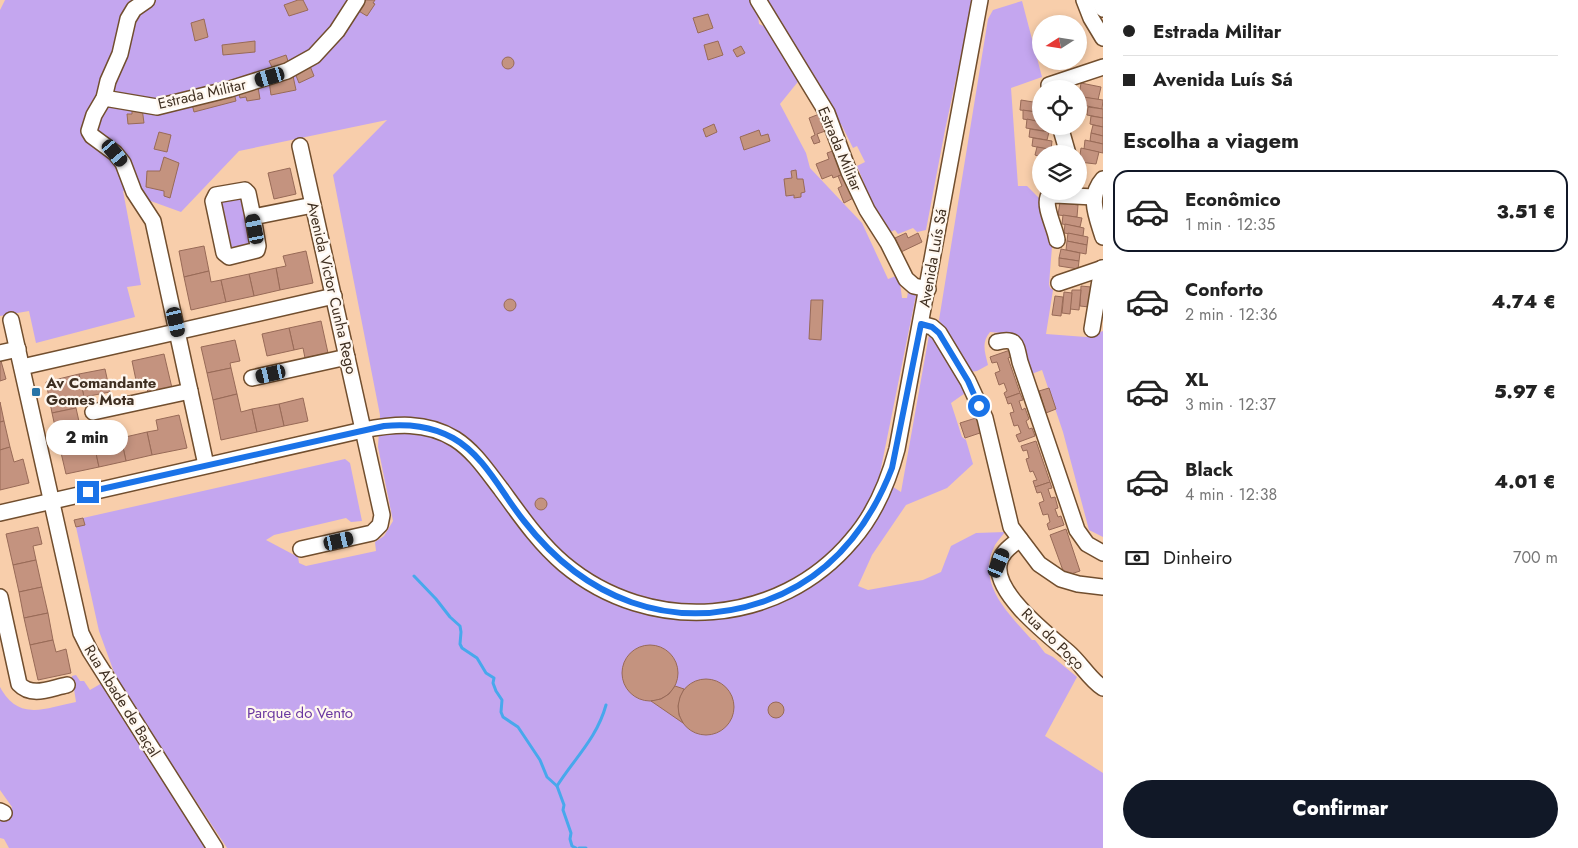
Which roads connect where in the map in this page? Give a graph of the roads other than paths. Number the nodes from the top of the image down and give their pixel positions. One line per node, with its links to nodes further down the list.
1 (147, 0): 11 (street)
2 (357, 0): 11 (street, Estrada Militar)
3 (758, 0): 23 (street, Estrada Militar)
4 (980, 0): 23 (street, Avenida Luís Sá)
5 (1084, 0): 8 (street)
6 (1099, 0): 7 (street)
7 (1103, 9)
8 (1102, 38)
9 (1103, 67): 10 (street)
10 (1064, 80)
11 (104, 98): 28 (street)
12 (300, 146): 17 (street, Avenida Victor Cunha Rego)
13 (1103, 179): 14 (street)
14 (1087, 194)
15 (1087, 198): 19 (street)
16 (1047, 200): 20 (street)
17 (313, 205): 18 (street); 24 (street, Avenida Victor Cunha Rego)
18 (252, 218)
19 (1103, 237)
20 (1057, 240)
21 (1102, 268): 22 (street); 27 (street)
22 (1059, 283)
23 (928, 289): 26 (street, Avenida Luís Sá)
24 (334, 296): 28 (street); 32 (street, Avenida Victor Cunha Rego)
25 (11, 320): 30 (street, Rua Abade de Baçal)
26 (921, 324): 37 (street, Avenida Luís Sá); 41 (street)
27 (1092, 329)
28 (178, 332): 33 (street); 35 (street)
29 (997, 342): 43 (street)
30 (18, 349): 31 (street); 33 (street, Rua Abade de Baçal)
31 (0, 353)
32 (347, 356): 34 (street); 37 (street, Avenida Victor Cunha Rego)
33 (22, 367): 39 (street, Rua Abade de Baçal)
34 (252, 378)
35 (190, 391): 36 (street); 38 (street)
36 (93, 412)
37 (363, 430): 38 (street, Avenida Luís Sá); 42 (street, Avenida Victor Cunha Rego)
38 (206, 465): 39 (street, Avenida Luís Sá)
39 (52, 501): 40 (street, Avenida Luís Sá); 48 (street, Rua Abade de Baçal)
40 (0, 513)
41 (1020, 539): 44 (street); 47 (street, Rua do Poço)
42 (301, 549)
43 (1103, 553)
44 (1101, 583)
45 (0, 597): 46 (street)
46 (67, 685)
47 (1103, 688)
48 (215, 848)

